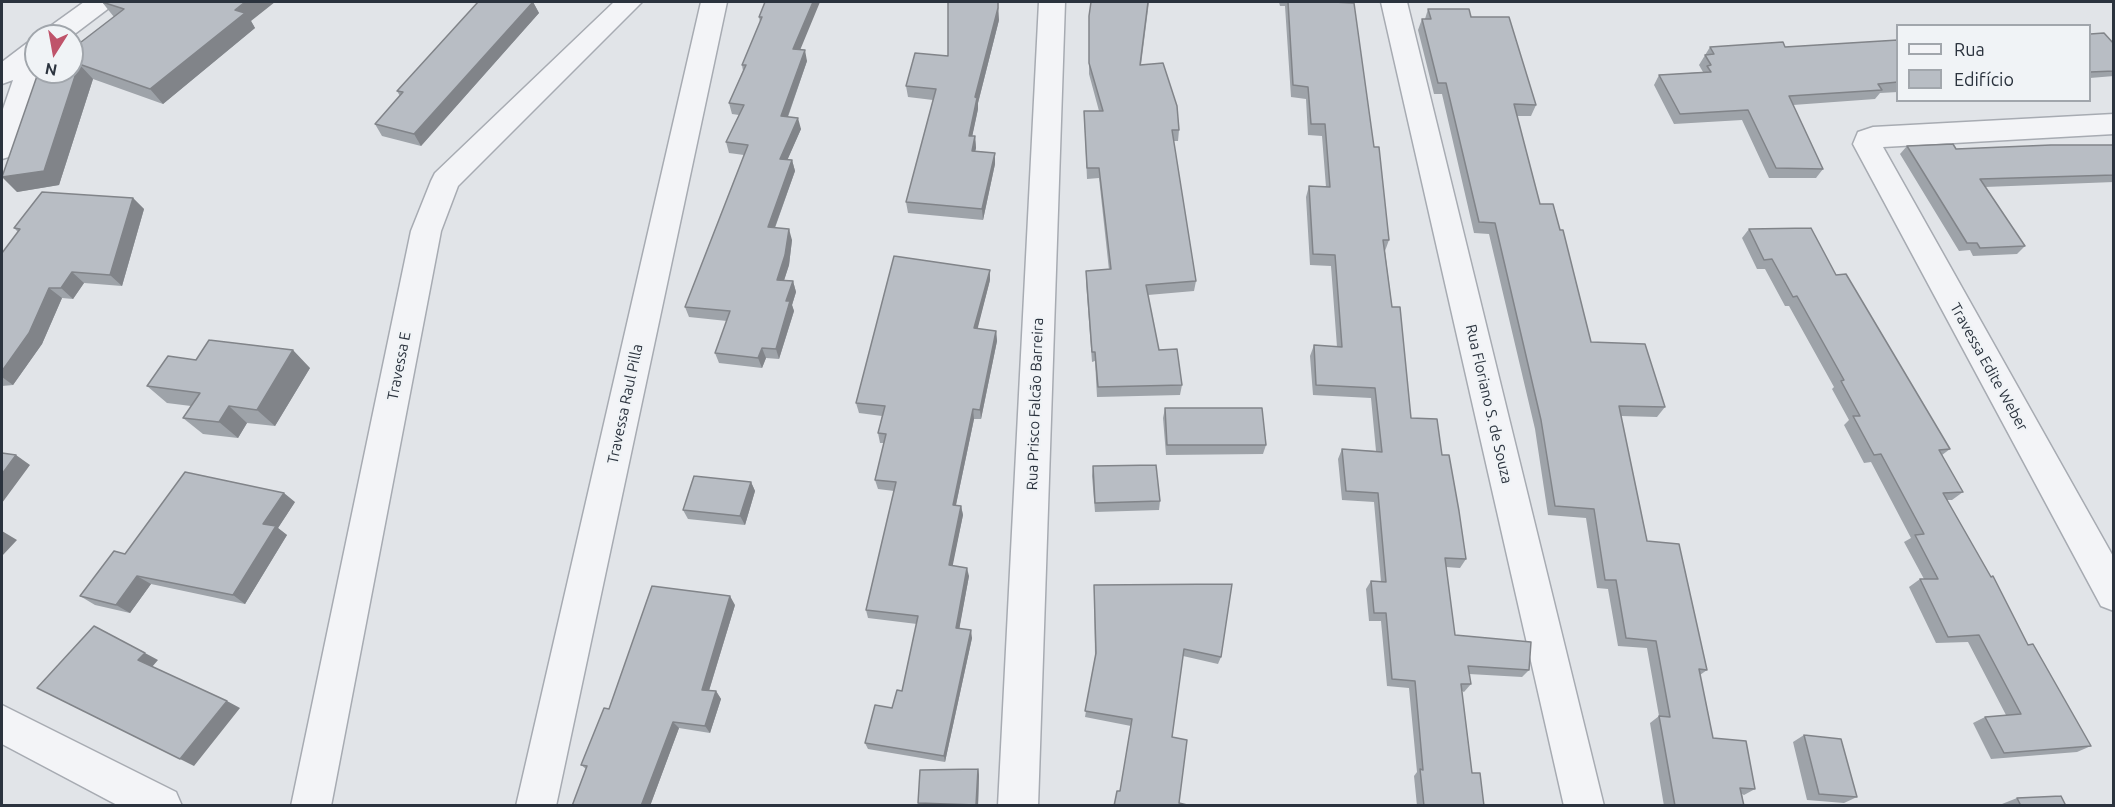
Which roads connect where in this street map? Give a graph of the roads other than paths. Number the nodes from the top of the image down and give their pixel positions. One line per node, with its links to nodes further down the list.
1 (100, 2): 6 (street)
2 (629, 2): 15 (street, Travessa E)
3 (714, 2): 16 (street, Travessa Raul Pilla)
4 (1052, 2): 17 (street, Rua Prisco Falcão Barreira)
5 (1394, 2): 18 (street, Rua Floriano S. de Souza)
6 (70, 24)
7 (24, 58): 8 (street)
8 (2, 75)
9 (26, 84): 11 (street)
10 (2114, 124): 12 (street, Travessa Edite Weber)
11 (2, 149)
12 (2114, 594)
13 (2, 723): 14 (street)
14 (162, 806)
15 (311, 806)
16 (536, 806)
17 (1018, 806)
18 (1584, 806)

